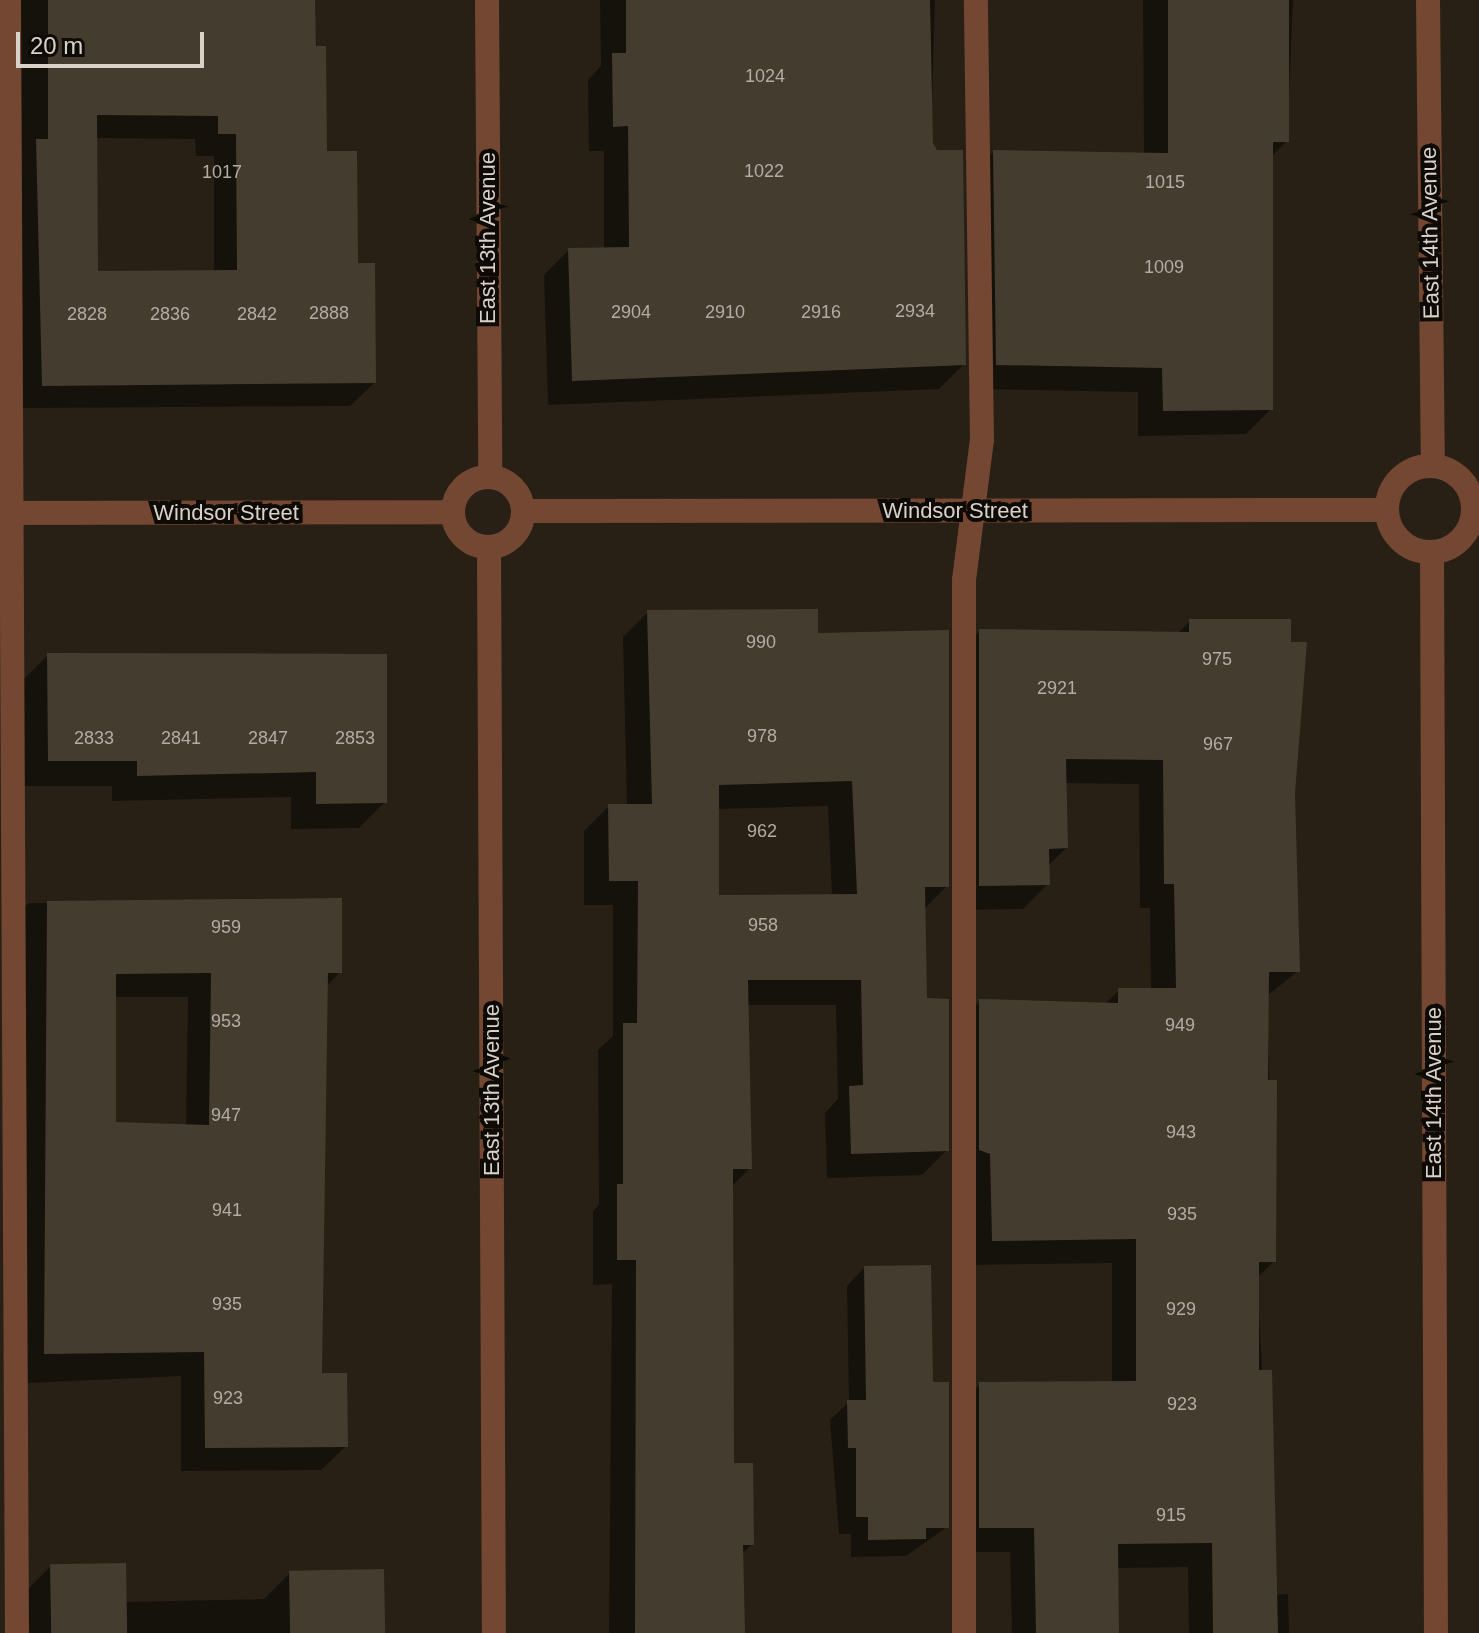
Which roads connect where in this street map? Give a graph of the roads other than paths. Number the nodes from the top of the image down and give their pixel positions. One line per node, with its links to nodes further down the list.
1 (9, 0): 12 (street)
2 (487, 0): 6 (street, East 13th Avenue)
3 (976, 0): 11 (street)
4 (1428, 0): 5 (street, East 14th Avenue)
5 (1433, 466): 7 (street); 8 (street)
6 (490, 476): 9 (street); 10 (street)
7 (1386, 510): 11 (street, Windsor Street); 14 (street)
8 (1476, 510): 14 (street)
9 (524, 511): 11 (street, Windsor Street); 13 (street)
10 (452, 512): 12 (street, Windsor Street); 13 (street)
11 (972, 512): 17 (street)
12 (5, 513): 15 (street)
13 (489, 548): 16 (street, East 13th Avenue)
14 (1432, 553): 18 (street, East 14th Avenue)
15 (17, 1633)
16 (494, 1633)
17 (964, 1633)
18 (1436, 1633)

